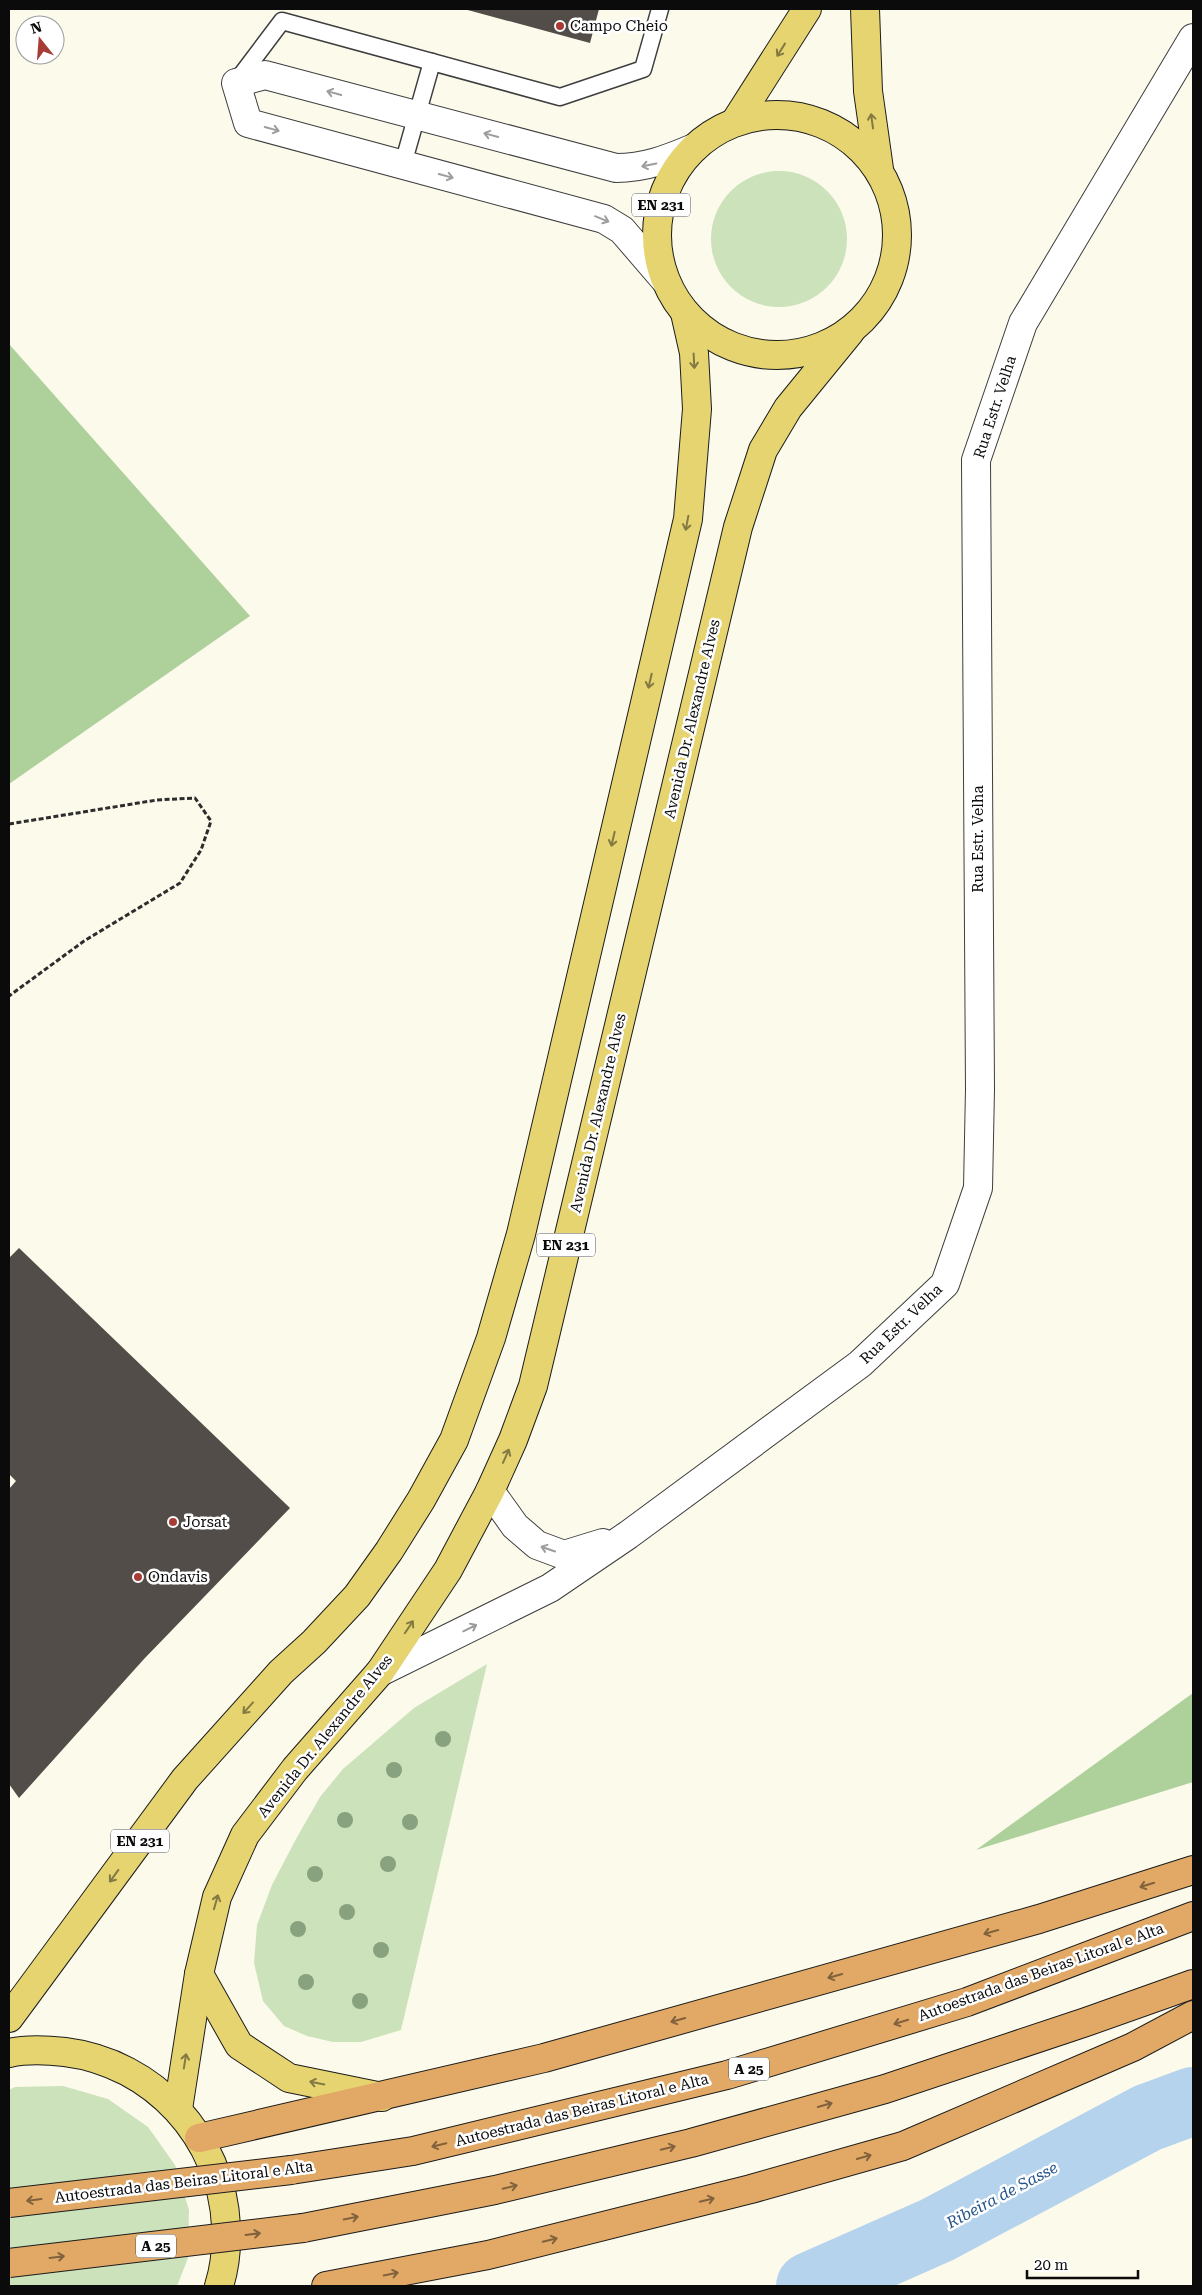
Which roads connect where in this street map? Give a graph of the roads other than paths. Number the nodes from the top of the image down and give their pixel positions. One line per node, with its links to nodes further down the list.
1 (660, 9): 5 (lane)
2 (807, 9): 8 (main road, EN 231, one-way to 8)
3 (865, 9): 11 (main road, EN 231, one-way to 3)
4 (1193, 38): 16 (street, Rua Estr. Velha)
5 (432, 62): 6 (lane); 7 (lane)
6 (236, 83): 7 (street, one-way to 6); 10 (street, one-way to 10)
7 (417, 116): 9 (street, one-way to 7); 10 (lane)
8 (735, 122): 9 (main road, EN 231); 11 (main road, EN 231)
9 (694, 148): 12 (main road, EN 231)
10 (404, 164): 12 (street, one-way to 12)
11 (879, 169): 14 (main road, EN 231)
12 (665, 280): 13 (main road, EN 231)
13 (685, 313): 14 (main road, EN 231); 23 (main road, EN 231, one-way to 23)
14 (850, 332): 15 (main road, Avenida Dr. Alexandre Alves / EN 231, one-way to 14)
15 (490, 1491): 16 (street, one-way to 15); 17 (main road, Avenida Dr. Alexandre Alves / EN 231, one-way to 15)
16 (628, 1535): 17 (street, Rua Estr. Velha, one-way to 16)
17 (380, 1672): 20 (main road, Avenida Dr. Alexandre Alves / EN 231, one-way to 17)
18 (1193, 1870): 25 (highway, one-way to 25)
19 (1193, 1916): 28 (highway, Autoestrada das Beiras Litoral e Alta / A 25, one-way to 28, bridge)
20 (199, 1974): 25 (main road, one-way to 20); 26 (main road, Avenida Dr. Alexandre Alves / EN 231, one-way to 20)
21 (1193, 1984): 29 (highway, A 25, one-way to 21, bridge)
22 (1193, 2015): 31 (highway, one-way to 22)
23 (9, 2018)
24 (9, 2053): 26 (main road)
25 (382, 2096): 27 (highway)
26 (178, 2109): 27 (main road)
27 (199, 2138): 30 (main road)
28 (9, 2203)
29 (9, 2263)
30 (219, 2286)
31 (326, 2286)

